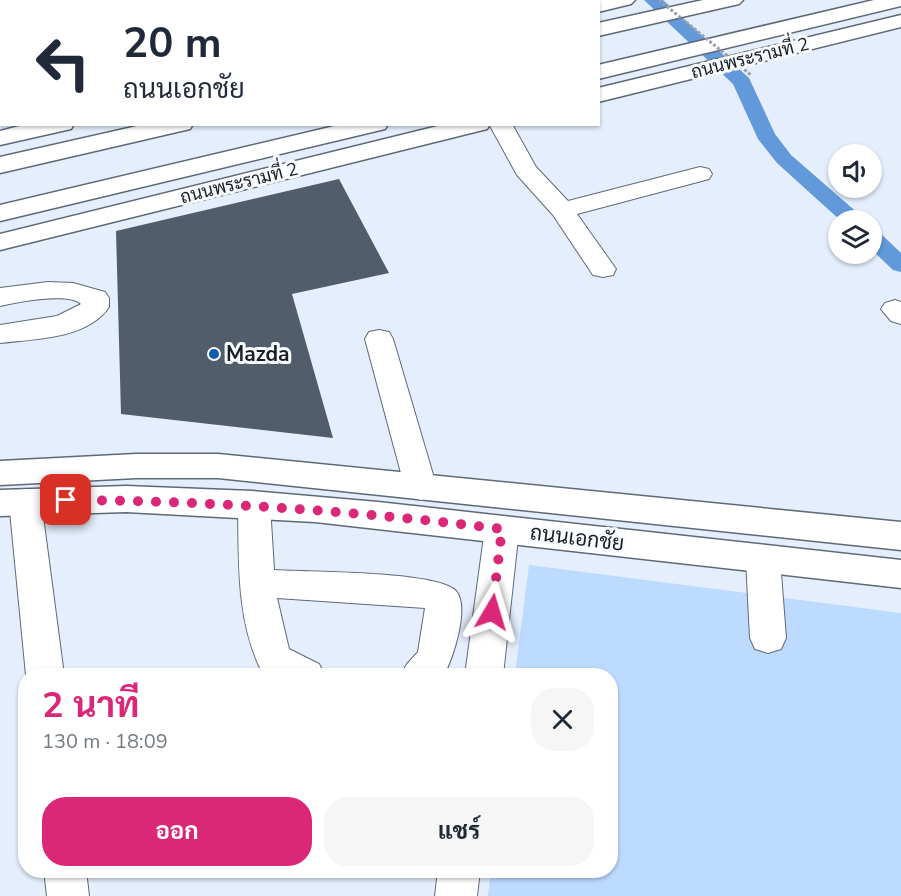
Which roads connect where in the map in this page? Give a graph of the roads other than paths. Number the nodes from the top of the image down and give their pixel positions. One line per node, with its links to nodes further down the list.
1 (622, 0): 5 (main road)
2 (732, 0): 7 (main road)
3 (901, 0): 8 (main road, ถนนพระรามที่ 2)
4 (901, 5): 8 (main road)
5 (600, 6)
6 (901, 21): 10 (main road, ถนนพระรามที่ 2)
7 (600, 30)
8 (745, 37): 9 (main road, ถนนพระรามที่ 2)
9 (600, 72)
10 (600, 95)
11 (50, 126): 16 (main road)
12 (172, 126): 17 (main road)
13 (368, 126): 20 (main road, ถนนพระรามที่ 2)
14 (470, 126): 21 (main road, ถนนพระรามที่ 2)
15 (502, 126): 19 (street)
16 (12, 132)
17 (0, 165)
18 (700, 174): 19 (street)
19 (562, 210): 22 (street)
20 (0, 213)
21 (0, 242)
22 (603, 269)
23 (0, 297): 24 (street)
24 (0, 334)
25 (379, 339): 27 (street)
26 (0, 473): 27 (main road, ถนนเอกชัย)
27 (421, 488): 30 (main road, ถนนเอกชัย)
28 (12, 502): 29 (main road, ถนนเอกชัย); 36 (street)
29 (254, 505): 30 (main road, ถนนเอกชัย); 34 (street)
30 (504, 513): 31 (main road, ถนนเอกชัย); 32 (main road, ถนนเอกชัย); 39 (street)
31 (901, 537)
32 (763, 560): 33 (main road, ถนนเอกชัย); 35 (street)
33 (901, 574)
34 (256, 583): 37 (street); 38 (street)
35 (768, 638)
36 (44, 668)
37 (292, 668)
38 (428, 668)
39 (485, 668)
40 (66, 878): 42 (street)
41 (458, 878): 43 (street)
42 (68, 896)
43 (456, 896)

